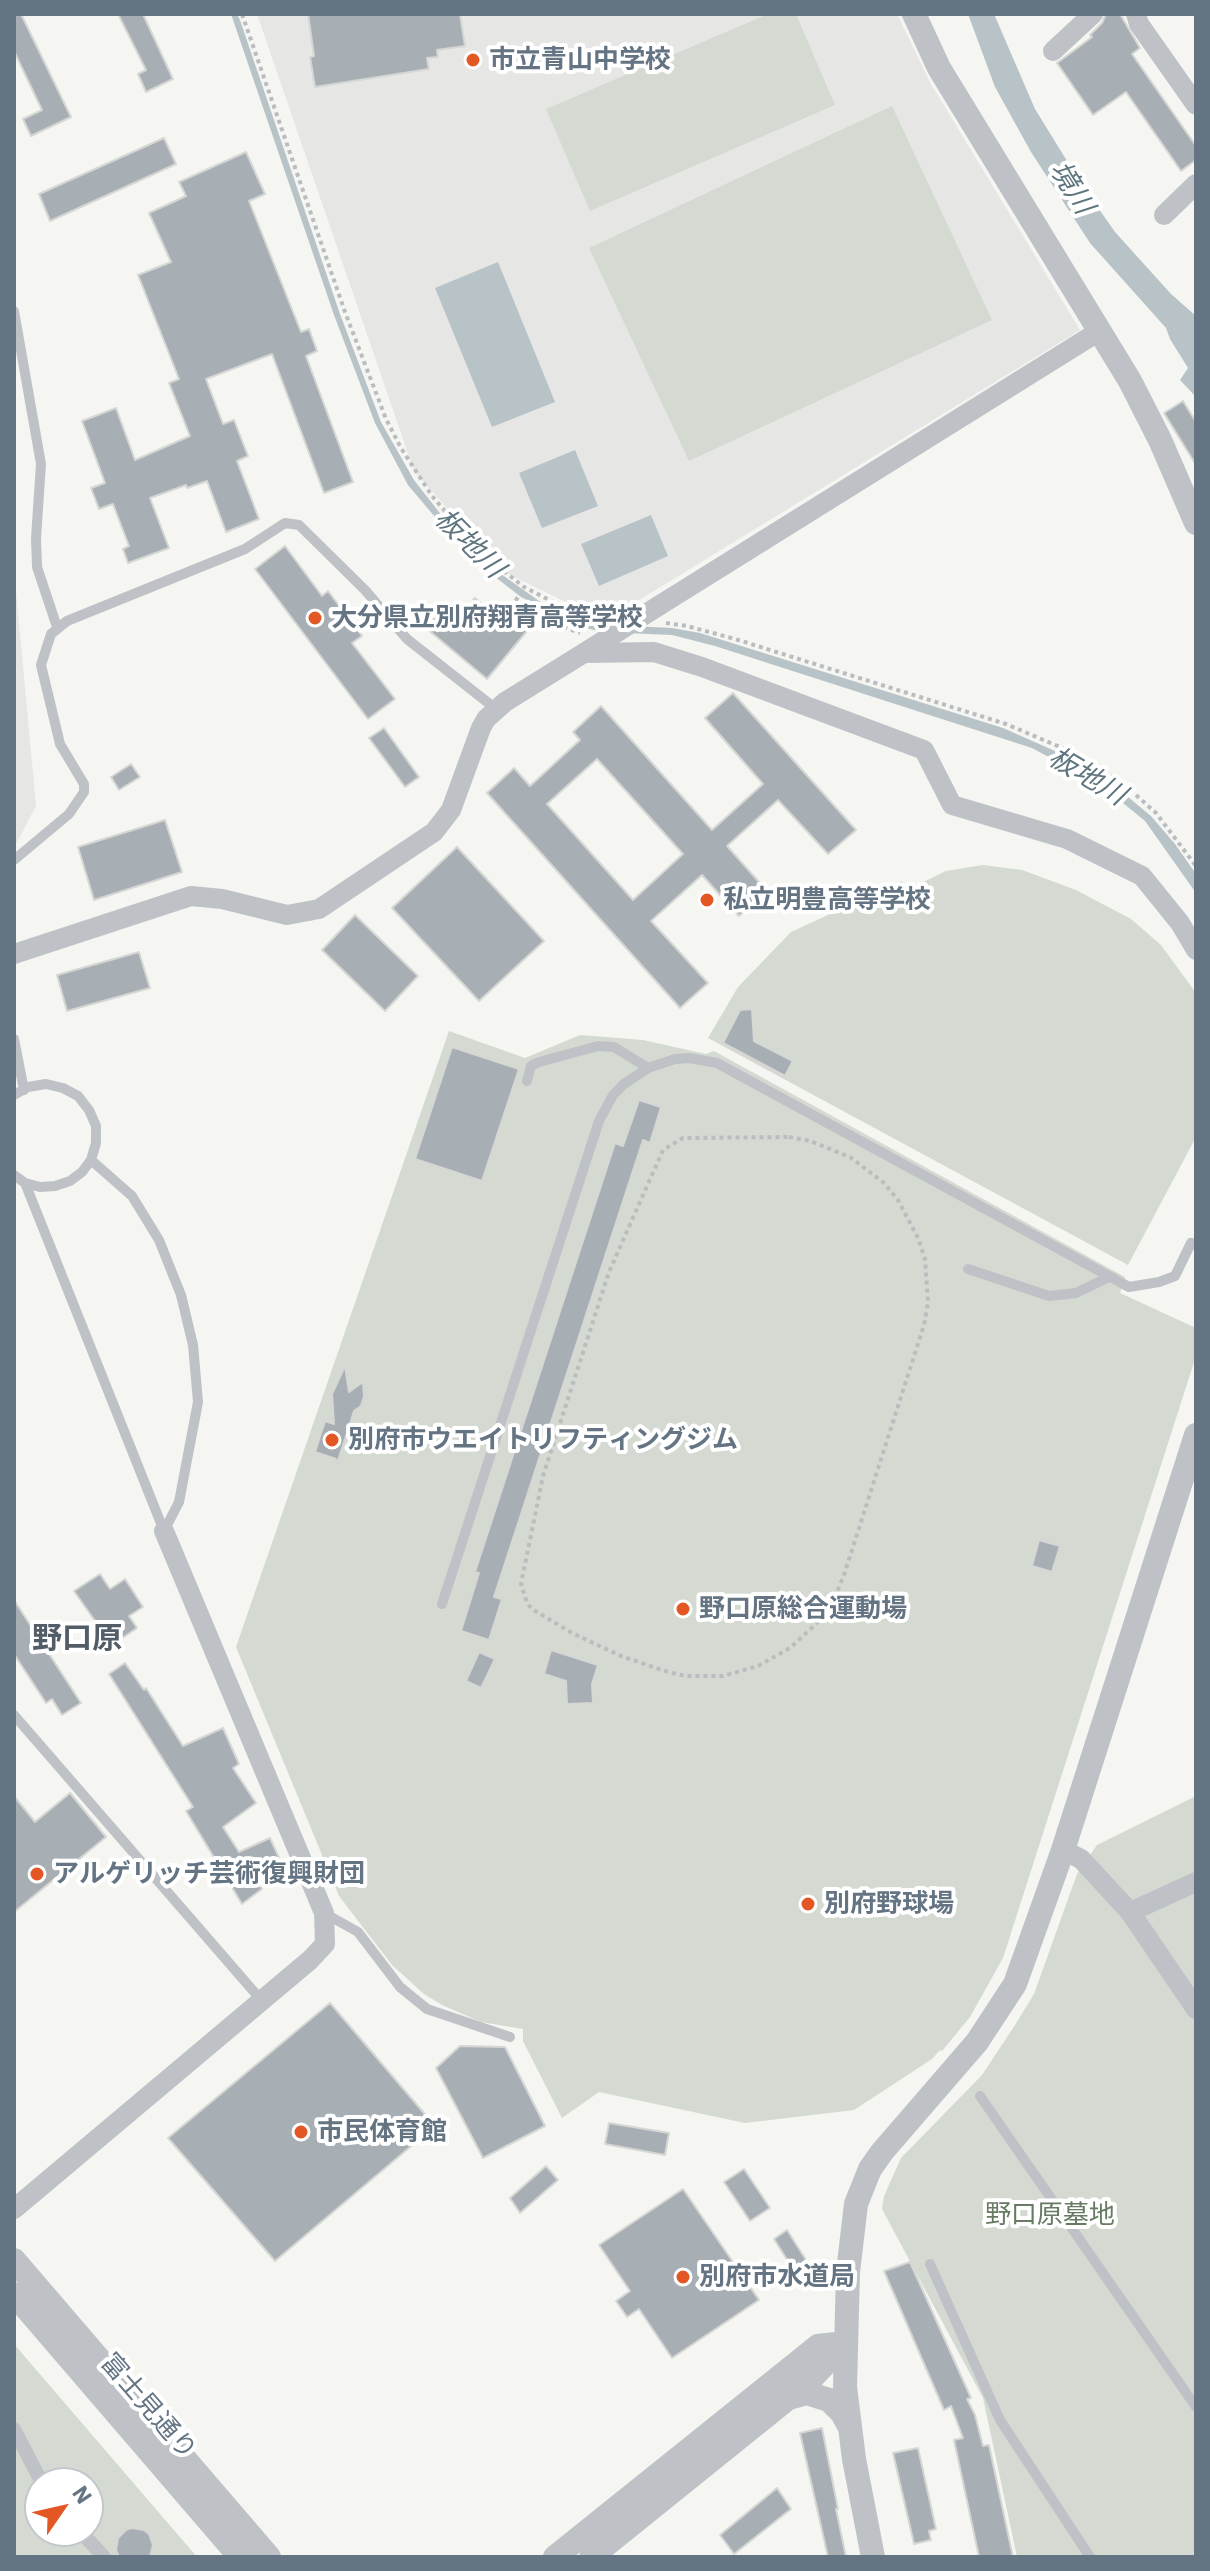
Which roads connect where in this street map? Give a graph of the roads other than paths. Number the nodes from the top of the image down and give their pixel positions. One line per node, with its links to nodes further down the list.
1 (914, 14): 9 (street)
2 (1093, 14): 4 (street)
3 (1136, 14): 5 (street)
4 (1053, 51)
5 (1196, 105)
6 (1196, 184): 7 (street)
7 (1164, 215)
8 (14, 311): 11 (lane)
9 (1101, 330): 10 (street); 12 (street, bridge)
10 (1196, 523)
11 (57, 627): 13 (lane); 14 (lane)
12 (579, 648): 13 (street); 15 (street)
13 (496, 709): 16 (street)
14 (14, 860)
15 (1196, 950)
16 (14, 954)
17 (14, 1039): 20 (lane)
18 (648, 1068): 19 (lane); 26 (lane); 29 (lane)
19 (527, 1081)
20 (19, 1093): 21 (lane)
21 (91, 1160): 23 (lane); 28 (lane)
22 (14, 1175): 23 (lane)
23 (25, 1183): 28 (lane)
24 (1196, 1245): 26 (lane)
25 (968, 1269): 26 (lane)
26 (1109, 1277)
27 (1196, 1435): 31 (street)
28 (164, 1531): 34 (street)
29 (442, 1604)
30 (14, 1715): 35 (lane)
31 (1063, 1850): 33 (street); 43 (street)
32 (1196, 1882): 33 (street)
33 (1130, 1912): 36 (street)
34 (324, 1913): 35 (street); 37 (lane)
35 (262, 2001): 39 (street)
36 (1196, 2009)
37 (510, 2037)
38 (980, 2096): 45 (lane)
39 (14, 2209)
40 (14, 2260): 50 (street)
41 (930, 2264): 54 (lane)
42 (14, 2294): 49 (street, 富士見通り)
43 (845, 2343): 44 (street); 46 (street); 51 (street)
44 (788, 2398): 46 (street); 52 (street)
45 (1196, 2407)
46 (848, 2424): 53 (street)
47 (14, 2429): 48 (street)
48 (34, 2467)
49 (240, 2557)
50 (269, 2557)
51 (555, 2557)
52 (591, 2557)
53 (873, 2557)
54 (1090, 2557)

